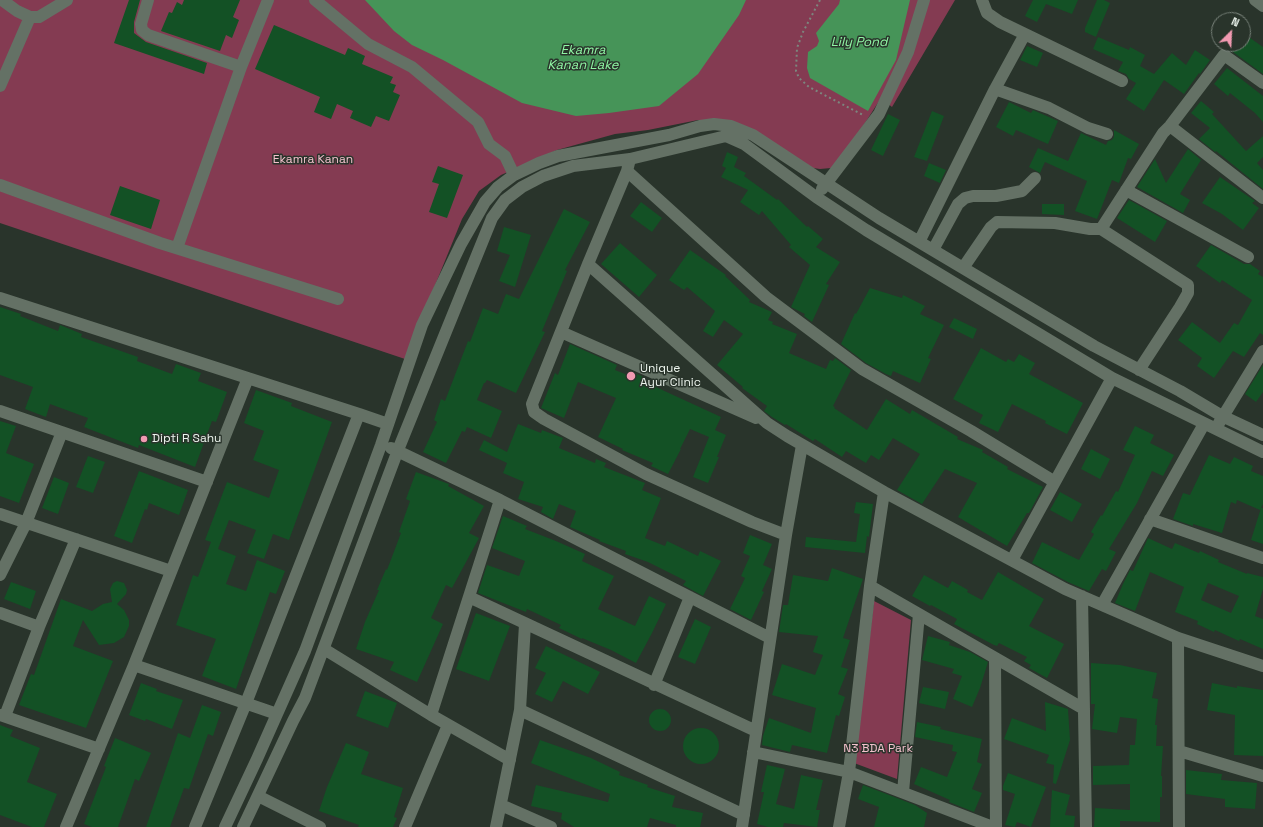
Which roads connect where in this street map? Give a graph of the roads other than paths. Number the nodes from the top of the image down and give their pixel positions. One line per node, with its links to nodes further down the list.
1 (2, 0): 10 (street)
2 (67, 0): 10 (street)
3 (148, 0): 12 (street)
4 (268, 0): 12 (street)
5 (315, 0): 20 (street)
6 (982, 0): 11 (street)
7 (1255, 0): 9 (street)
8 (924, 2): 22 (street)
9 (1263, 6)
10 (30, 17): 15 (street)
11 (1025, 34): 13 (street); 16 (street)
12 (241, 67): 29 (street)
13 (1122, 81)
14 (1263, 83): 17 (street)
15 (0, 86)
16 (995, 89): 18 (street); 28 (street)
17 (1170, 126): 24 (street); 26 (street)
18 (1107, 134)
19 (628, 165): 25 (street); 32 (street); 52 (street); 55 (street)
20 (514, 175): 22 (street); 45 (street)
21 (1035, 178): 30 (street)
22 (827, 183): 25 (street); 28 (street)
23 (0, 185): 29 (street)
24 (1126, 190): 27 (street); 31 (street)
25 (816, 197): 40 (street)
26 (1263, 198)
27 (1101, 229): 33 (street); 38 (street)
28 (919, 242): 30 (street)
29 (177, 248): 35 (street)
30 (933, 250): 33 (street)
31 (1248, 257)
32 (588, 264): 36 (street); 44 (street)
33 (962, 268): 38 (street)
34 (0, 298): 39 (street)
35 (338, 299)
36 (561, 332): 44 (street); 61 (street)
37 (1263, 351): 43 (street)
38 (1139, 370): 43 (street)
39 (248, 378): 42 (street); 54 (street)
40 (1112, 378): 46 (street); 55 (street)
41 (0, 411): 48 (street)
42 (359, 414): 45 (street); 83 (street)
43 (1222, 416): 47 (street); 49 (street)
44 (767, 423): 50 (street)
45 (388, 424): 51 (street)
46 (1204, 424): 47 (street); 59 (street)
47 (1216, 429): 53 (street)
48 (62, 432): 54 (street); 60 (street)
49 (1263, 435)
50 (802, 444): 56 (street); 61 (street)
51 (381, 445): 52 (street); 86 (street)
52 (398, 450): 57 (street); 78 (street)
53 (1263, 452)
54 (207, 482): 65 (street)
55 (1055, 482): 64 (street)
56 (884, 492): 64 (street); 67 (street)
57 (500, 500): 69 (street); 70 (street)
58 (0, 514): 60 (street)
59 (1150, 519): 63 (street); 71 (street)
60 (26, 523): 62 (street); 66 (street)
61 (786, 534): 76 (street)
62 (76, 540): 65 (street); 75 (street)
63 (1263, 558)
64 (1012, 560): 68 (street)
65 (172, 571): 80 (street)
66 (0, 574)
67 (870, 586): 73 (street); 97 (street)
68 (1082, 596): 71 (street); 84 (street)
69 (469, 597): 74 (street); 87 (street)
70 (690, 597): 76 (street); 82 (street)
71 (1102, 605): 77 (street)
72 (0, 613): 75 (street)
73 (919, 614): 79 (street); 99 (street)
74 (525, 624): 82 (street); 85 (street)
75 (39, 627): 88 (street)
76 (770, 638): 90 (street)
77 (1178, 638): 81 (street); 92 (street)
78 (324, 650): 87 (street); 96 (street)
79 (996, 658): 84 (street); 113 (street)
80 (134, 665): 83 (street); 91 (street)
81 (1263, 666)
82 (654, 685): 90 (street)
83 (246, 703): 86 (street); 104 (street)
84 (1084, 709): 114 (street)
85 (520, 710): 95 (street); 102 (street)
86 (277, 714): 94 (street)
87 (431, 715): 89 (street)
88 (2, 716): 91 (street)
89 (448, 724): 95 (street); 108 (street)
90 (756, 732): 93 (street)
91 (99, 749): 103 (street)
92 (1179, 751): 98 (street); 115 (street)
93 (753, 752): 97 (street); 102 (street)
94 (257, 759): 96 (street); 105 (street)
95 (510, 760): 101 (street)
96 (272, 766): 100 (street)
97 (849, 772): 99 (street); 111 (street)
98 (1263, 776)
99 (903, 792): 112 (street)
100 (258, 796): 106 (street); 107 (street)
101 (501, 804): 109 (street); 110 (street)
102 (743, 821)
103 (66, 827)
104 (195, 827)
105 (225, 827)
106 (243, 827)
107 (320, 827)
108 (404, 827)
109 (496, 827)
110 (551, 827)
111 (840, 827)
112 (993, 827)
113 (996, 827)
114 (1086, 827)
115 (1179, 827)

